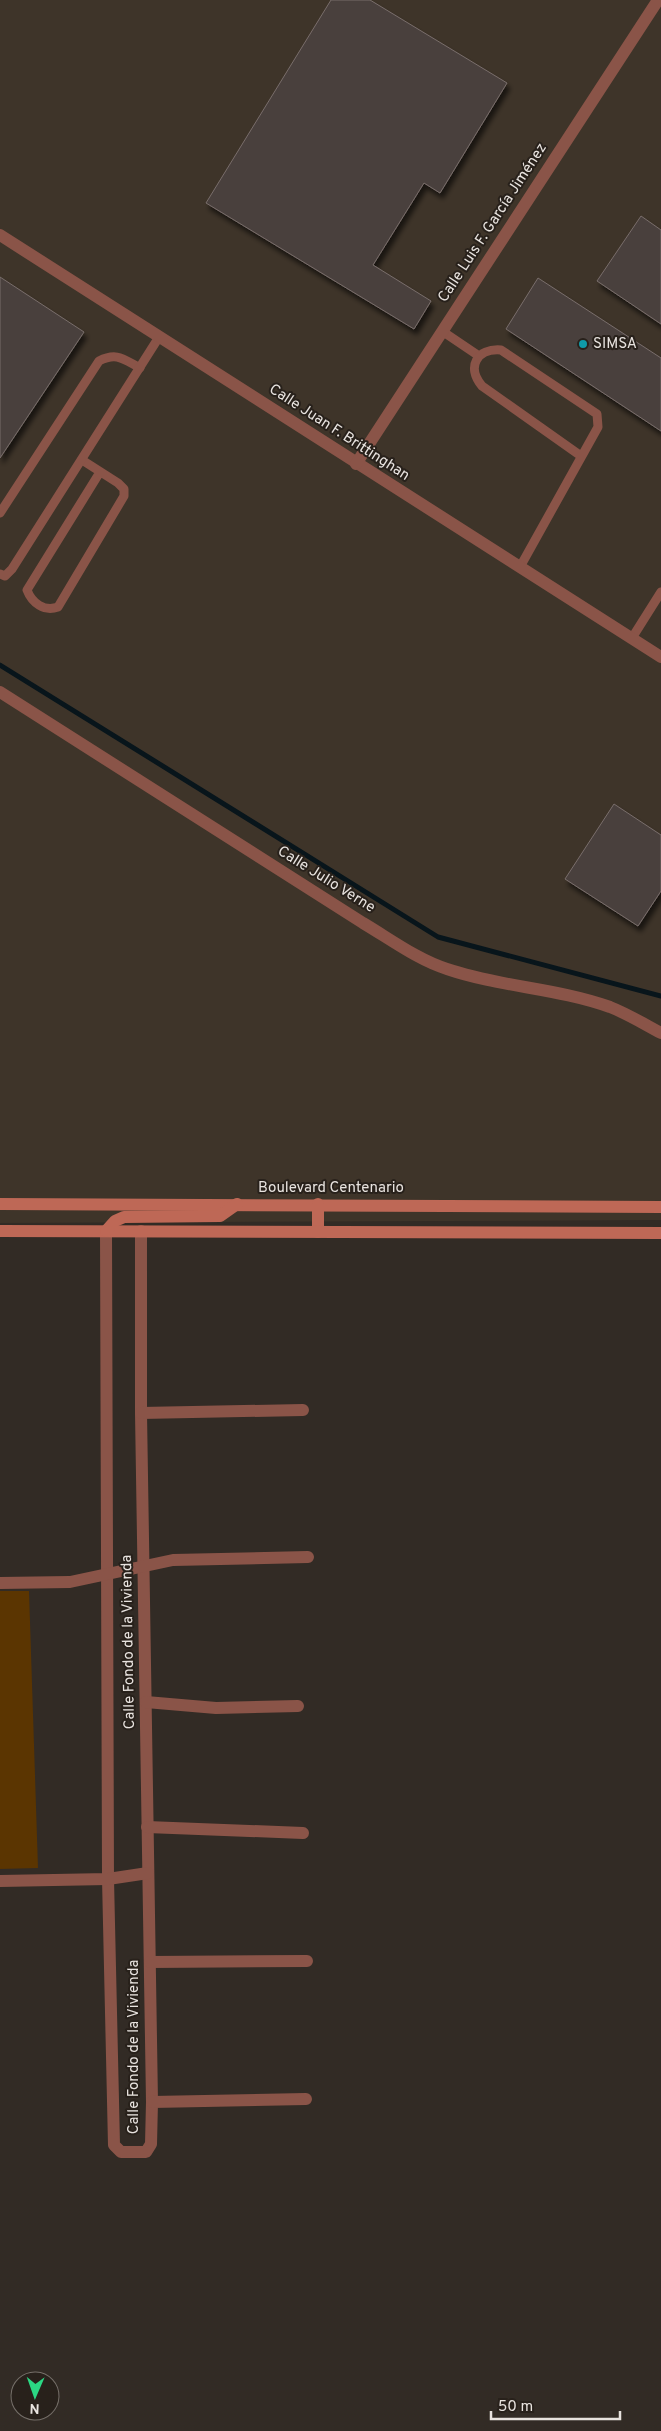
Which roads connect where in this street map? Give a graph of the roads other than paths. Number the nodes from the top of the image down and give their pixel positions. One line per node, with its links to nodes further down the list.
1 (658, 0): 3 (street, Calle Luis F. García Jiménez)
2 (0, 235): 4 (street, Calle Juan F. Brittinghan)
3 (442, 331): 5 (lane); 9 (street, Calle Luis F. García Jiménez)
4 (159, 337): 6 (lane); 9 (street, Calle Juan F. Brittinghan)
5 (479, 356): 7 (lane); 7 (lane)
6 (140, 368): 8 (lane); 11 (lane)
7 (582, 456): 12 (lane)
8 (82, 460): 10 (lane); 13 (lane)
9 (356, 464): 12 (street, Calle Juan F. Brittinghan)
10 (100, 472): 10 (lane)
11 (0, 513)
12 (520, 567): 15 (street, Calle Juan F. Brittinghan)
13 (0, 574)
14 (661, 592): 15 (lane)
15 (632, 638): 16 (street, Calle Juan F. Brittinghan)
16 (661, 657)
17 (0, 692): 18 (street, Calle Julio Verne)
18 (661, 1033)
19 (0, 1204): 20 (main road, Boulevard Centenario)
20 (237, 1204): 21 (main road, Boulevard Centenario); 24 (main road)
21 (318, 1204): 22 (main road, Boulevard Centenario); 26 (main road)
22 (661, 1207)
23 (0, 1231): 24 (main road)
24 (106, 1231): 25 (main road); 32 (street, Calle Fondo de la Vivienda)
25 (141, 1231): 26 (main road); 29 (street, Calle Fondo de la Vivienda)
26 (318, 1232): 27 (main road)
27 (661, 1233)
28 (303, 1410): 29 (street)
29 (141, 1413): 31 (street, Calle Fondo de la Vivienda)
30 (308, 1557): 31 (street)
31 (144, 1567): 32 (street); 34 (street, Calle Fondo de la Vivienda)
32 (108, 1574): 33 (street); 39 (street, Calle Fondo de la Vivienda)
33 (0, 1583)
34 (146, 1702): 35 (street); 36 (street, Calle Fondo de la Vivienda)
35 (298, 1706)
36 (147, 1828): 37 (street); 38 (street, Calle Fondo de la Vivienda)
37 (303, 1833)
38 (148, 1873): 39 (street); 42 (street, Calle Fondo de la Vivienda)
39 (108, 1879): 40 (street); 44 (street, Calle Fondo de la Vivienda)
40 (0, 1882)
41 (307, 1961): 42 (street)
42 (150, 1962): 44 (street, Calle Fondo de la Vivienda)
43 (306, 2099): 44 (street)
44 (152, 2102)

